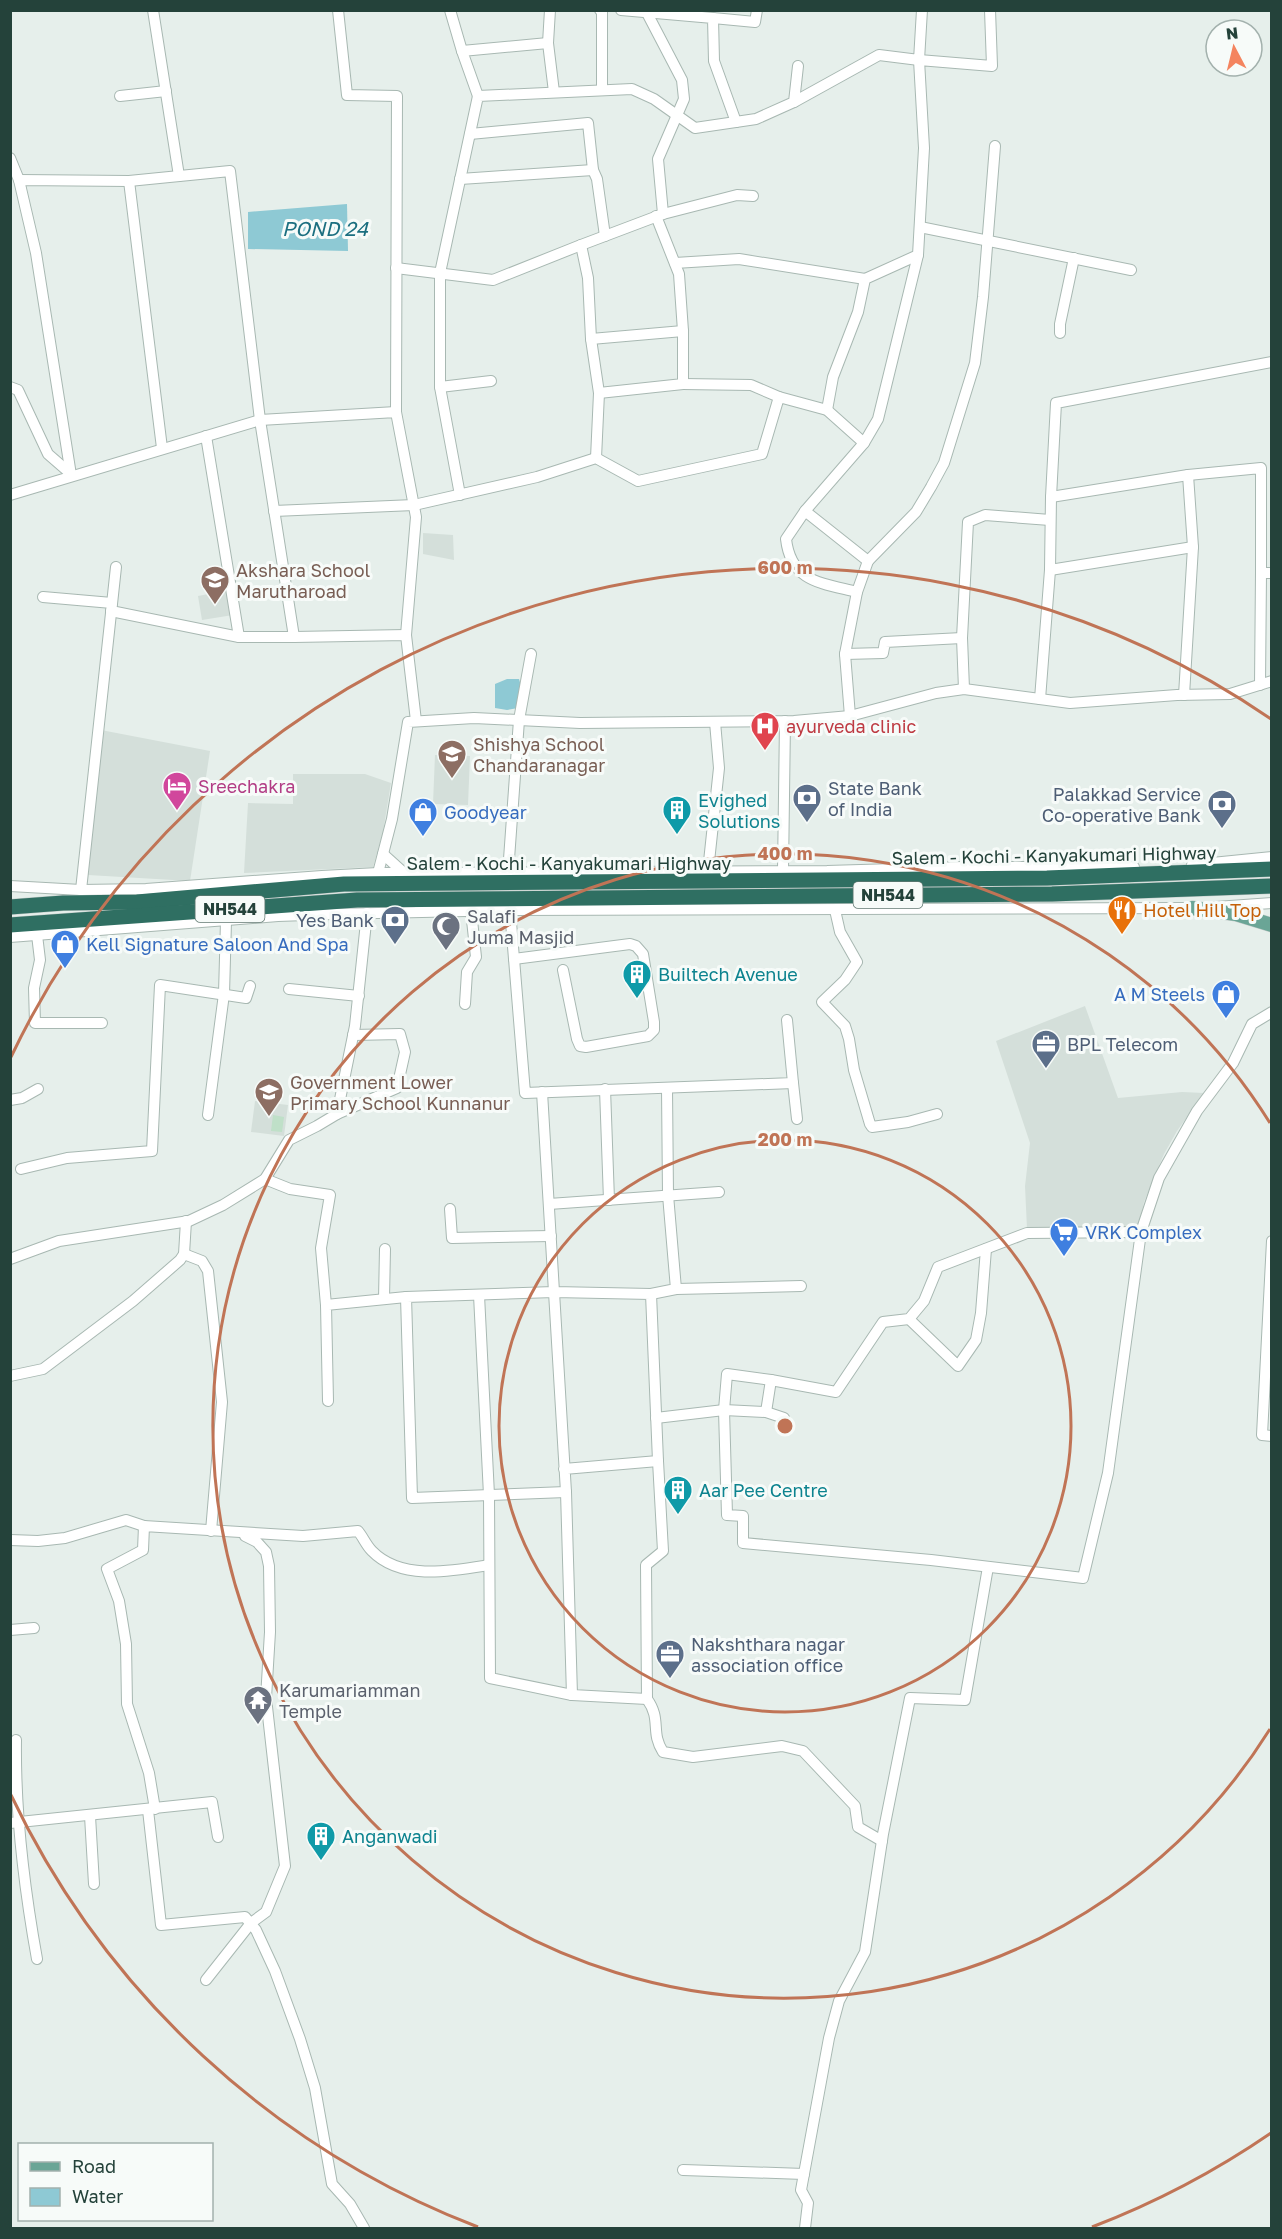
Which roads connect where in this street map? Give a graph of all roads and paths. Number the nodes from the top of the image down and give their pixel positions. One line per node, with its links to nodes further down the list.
1 (153, 10): 20 (street)
2 (338, 10): 44 (street)
3 (450, 10): 16 (street)
4 (550, 10): 15 (street)
5 (613, 10): 11 (street)
6 (621, 10): 12 (street)
7 (752, 10): 14 (street)
8 (757, 10): 14 (street)
9 (922, 10): 17 (street)
10 (990, 10): 17 (street)
11 (601, 11): 19 (street)
12 (647, 13): 13 (street); 25 (street)
13 (713, 18): 14 (street); 26 (street)
14 (741, 21)
15 (548, 43): 16 (street); 21 (street)
16 (462, 51): 23 (street)
17 (919, 60): 24 (street); 37 (street)
18 (798, 66): 24 (street)
19 (602, 90): 21 (street); 25 (street)
20 (166, 91): 22 (street); 31 (street)
21 (554, 92): 23 (street)
22 (120, 96)
23 (478, 96): 27 (street)
24 (794, 102): 26 (street)
25 (676, 116): 26 (street); 36 (street)
26 (736, 122)
27 (470, 134): 30 (street); 32 (street)
28 (995, 146): 39 (street)
29 (10, 158): 33 (street)
30 (593, 170): 32 (street); 38 (street)
31 (179, 176): 34 (street); 60 (street)
32 (460, 179): 46 (street)
33 (19, 180): 34 (street); 65 (street)
34 (129, 181): 63 (street)
35 (753, 196): 36 (street)
36 (659, 215): 38 (street); 43 (street)
37 (920, 227): 39 (street); 41 (street)
38 (605, 236): 40 (street)
39 (987, 240): 42 (street); 75 (street)
40 (581, 245): 46 (street); 50 (street)
41 (918, 255): 47 (street); 62 (street)
42 (1074, 258): 45 (street); 49 (street)
43 (675, 263): 47 (street); 48 (street)
44 (396, 268): 46 (street); 59 (street)
45 (1131, 270)
46 (440, 273): 55 (street)
47 (865, 279): 58 (street)
48 (683, 331): 50 (street); 53 (street)
49 (1060, 333)
50 (591, 339): 56 (street)
51 (1272, 362): 69 (street)
52 (491, 381): 55 (street)
53 (683, 384): 56 (street); 57 (street)
54 (10, 387): 65 (street)
55 (440, 387): 68 (street)
56 (599, 393): 64 (street)
57 (779, 397): 58 (street); 64 (street)
58 (827, 410): 62 (street)
59 (396, 412): 60 (street); 70 (street)
60 (260, 420): 61 (street); 71 (street)
61 (206, 436): 63 (street); 83 (street)
62 (864, 442): 72 (street)
63 (162, 448): 65 (street)
64 (596, 458): 68 (street)
65 (71, 475): 67 (street)
66 (1188, 475): 69 (street); 74 (street); 78 (street)
67 (10, 495)
68 (460, 495): 70 (street)
69 (1051, 497): 73 (street)
70 (414, 506): 71 (street); 82 (street)
71 (274, 511): 84 (street)
72 (805, 511): 75 (street); 79 (street)
73 (1050, 520): 77 (street); 85 (street)
74 (1193, 547): 77 (street); 91 (street)
75 (868, 561): 79 (street)
76 (116, 567): 81 (street)
77 (1050, 570): 92 (street)
78 (1266, 573): 89 (street)
79 (857, 592): 87 (street)
80 (43, 597): 81 (street)
81 (111, 607): 83 (street); 108 (street)
82 (406, 635): 84 (street); 95 (street)
83 (239, 637): 84 (street)
84 (294, 637)
85 (962, 638): 87 (street); 90 (street)
86 (531, 654): 94 (street)
87 (845, 654): 93 (street)
88 (1272, 681): 89 (street)
89 (1260, 685): 91 (street)
90 (964, 689): 92 (street); 93 (street)
91 (1184, 695): 92 (street)
92 (1040, 699)
93 (850, 716): 96 (street)
94 (519, 720): 95 (street); 97 (street); 105 (street)
95 (416, 721): 98 (street)
96 (785, 721): 97 (street); 102 (street)
97 (715, 722): 101 (street)
98 (383, 854): 103 (street); 104 (street)
99 (1272, 857): 102 (street)
100 (1264, 869): 110 (highway, Salem - Kochi - Kanyakumari Highway / NH544)
101 (708, 871): 102 (street); 105 (street)
102 (783, 871)
103 (378, 873): 104 (street); 108 (street)
104 (404, 873): 105 (street)
105 (508, 873)
106 (10, 886): 108 (street)
107 (1265, 886): 117 (highway, Salem - Kochi - Kanyakumari Highway / NH544)
108 (81, 890)
109 (1272, 903): 111 (street)
110 (10, 907)
111 (1192, 908): 113 (street); 118 (main road)
112 (510, 910): 113 (street); 114 (street); 121 (street)
113 (835, 910): 139 (street)
114 (471, 911): 115 (street); 127 (street)
115 (367, 913): 116 (street); 126 (street)
116 (226, 921): 119 (street); 125 (street)
117 (10, 925)
118 (1272, 925)
119 (38, 935): 120 (street); 130 (street)
120 (10, 937)
121 (514, 959): 122 (street); 136 (street)
122 (563, 970)
123 (250, 986): 125 (street)
124 (289, 989): 126 (street)
125 (224, 994): 140 (street); 142 (street)
126 (359, 996): 131 (street)
127 (465, 1004)
128 (1272, 1012): 150 (street)
129 (787, 1020): 132 (street)
130 (102, 1023)
131 (353, 1035): 138 (street); 138 (street)
132 (793, 1083): 133 (street); 141 (street)
133 (667, 1088): 135 (street); 145 (street)
134 (38, 1089): 137 (street)
135 (605, 1089): 136 (street); 146 (street)
136 (542, 1092): 147 (street)
137 (10, 1100)
138 (337, 1114): 143 (street)
139 (937, 1114)
140 (208, 1115)
141 (797, 1119)
142 (21, 1169)
143 (265, 1179): 149 (street); 164 (street)
144 (719, 1192): 145 (street)
145 (668, 1195): 146 (street); 158 (street)
146 (609, 1200): 147 (street)
147 (549, 1204): 151 (street)
148 (450, 1209): 151 (street)
149 (186, 1221): 155 (street); 156 (street)
150 (1141, 1232): 154 (street); 183 (street)
151 (551, 1236): 159 (street)
152 (1272, 1241): 173 (street)
153 (385, 1249): 163 (street)
154 (986, 1249): 165 (street); 165 (street)
155 (184, 1254): 166 (street); 179 (street)
156 (10, 1259)
157 (801, 1286): 158 (street)
158 (676, 1289): 160 (street)
159 (554, 1292): 160 (street); 161 (street); 175 (street)
160 (651, 1294): 171 (street)
161 (479, 1295): 162 (street); 177 (street)
162 (406, 1297): 163 (street); 177 (street)
163 (384, 1299): 164 (street)
164 (326, 1305): 168 (street)
165 (909, 1319): 167 (street)
166 (10, 1376)
167 (771, 1380): 169 (street); 170 (street)
168 (328, 1401)
169 (724, 1410): 170 (street); 171 (street); 183 (street)
170 (766, 1412): 172 (street)
171 (656, 1418): 174 (street)
172 (784, 1418)
173 (1272, 1436)
174 (658, 1461): 175 (street); 187 (street)
175 (564, 1469): 176 (street)
176 (566, 1492): 177 (street); 186 (street)
177 (489, 1495): 182 (street)
178 (144, 1526): 179 (street); 181 (street); 189 (street)
179 (211, 1531): 180 (street)
180 (239, 1533): 182 (street); 195 (street)
181 (10, 1540)
182 (489, 1565): 186 (street)
183 (988, 1567): 193 (street)
184 (10, 1629): 185 (street)
185 (34, 1629)
186 (572, 1695): 187 (street)
187 (647, 1699): 193 (street)
188 (14, 1744): 191 (street)
189 (151, 1809): 190 (street); 192 (street); 195 (street)
190 (90, 1816): 191 (street); 194 (street)
191 (15, 1823): 196 (street)
192 (218, 1837)
193 (882, 1841): 199 (street)
194 (94, 1884)
195 (250, 1923): 197 (street); 200 (street)
196 (37, 1959)
197 (206, 1980)
198 (683, 2170): 199 (street)
199 (804, 2174): 201 (street)
200 (364, 2229)
201 (805, 2229)

